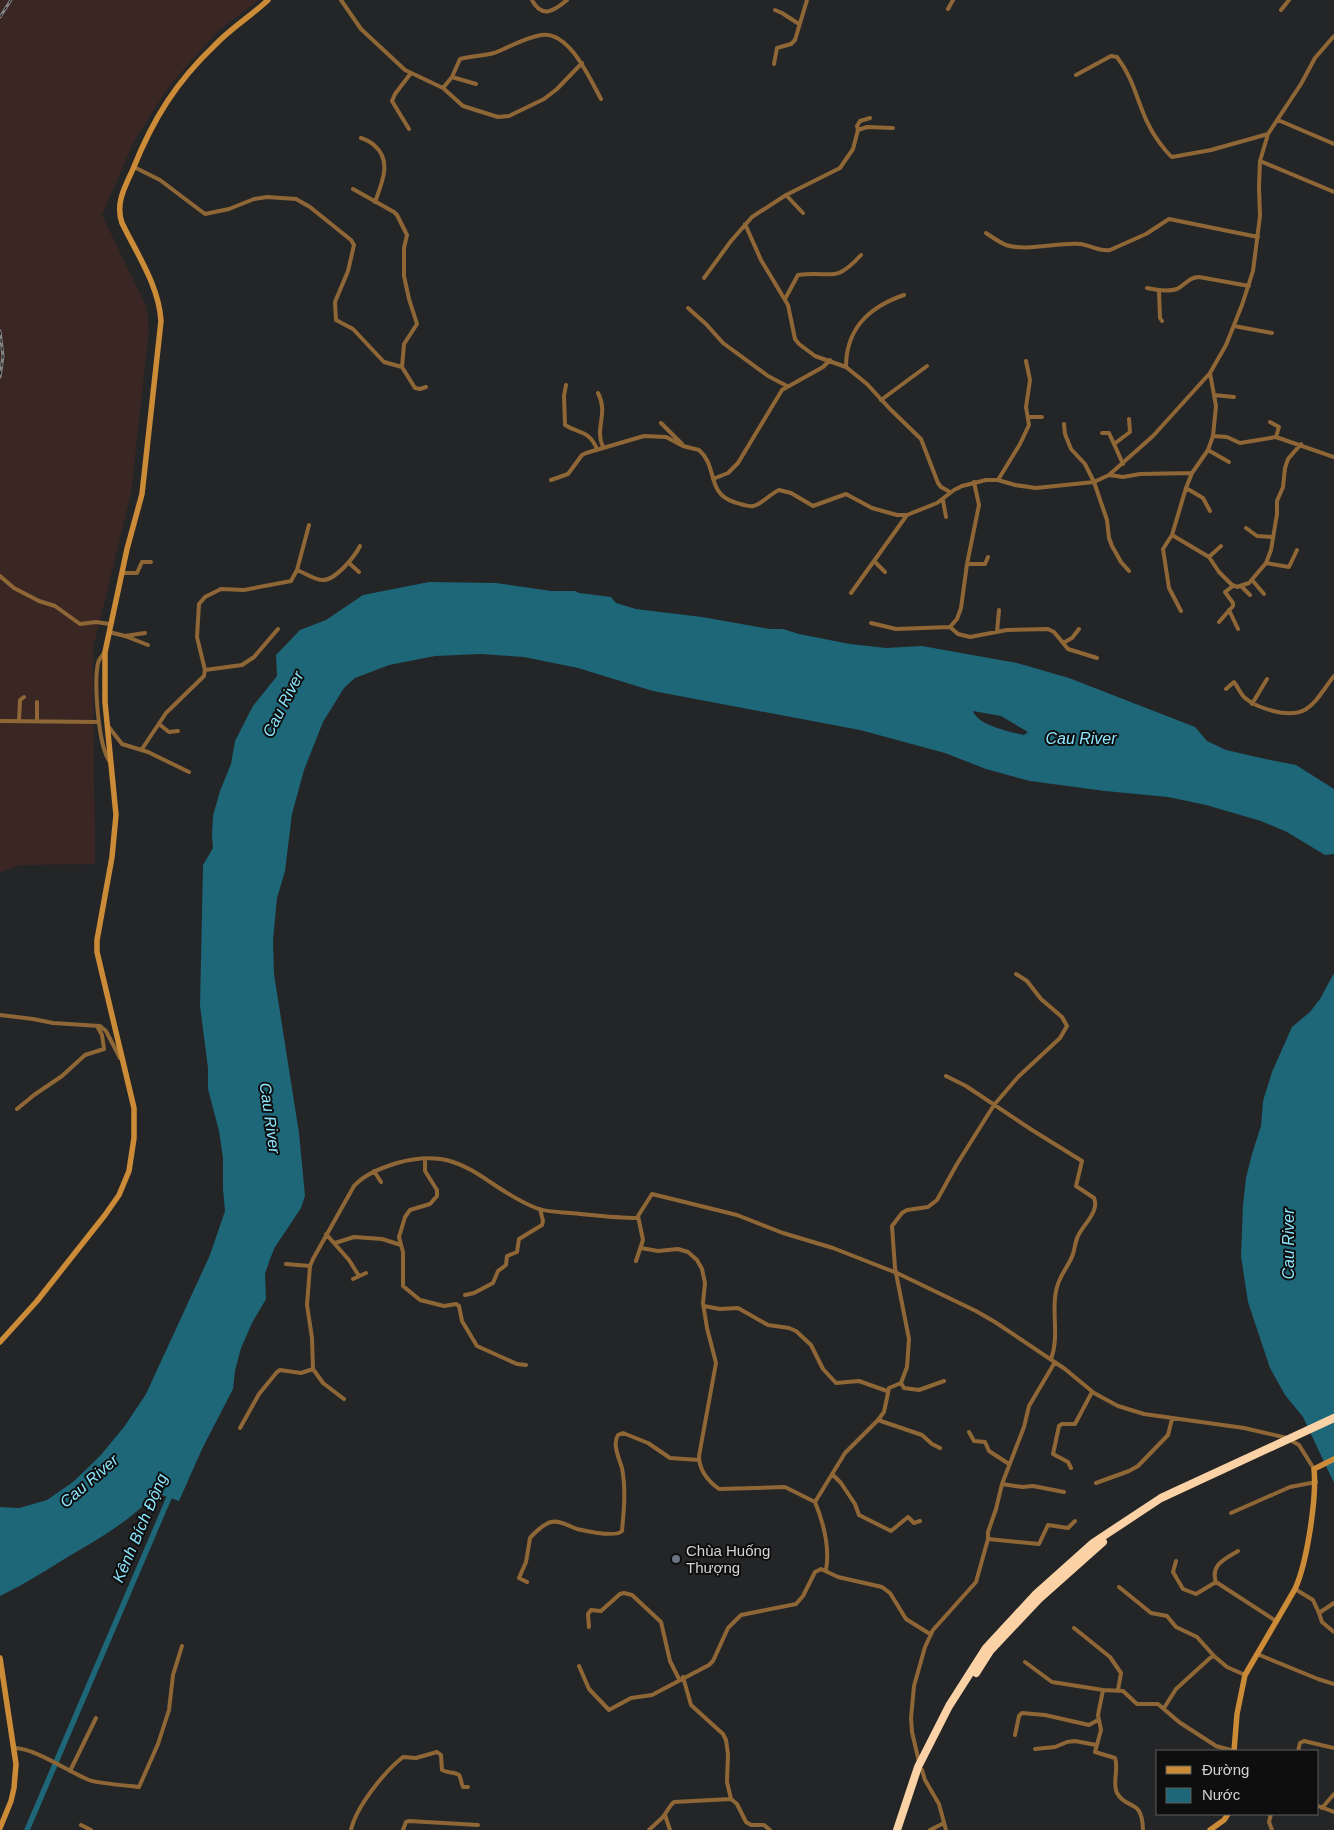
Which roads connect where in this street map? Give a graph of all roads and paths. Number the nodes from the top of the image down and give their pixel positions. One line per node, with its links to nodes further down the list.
1 (268, 0): 30 (main road)
2 (341, 0): 15 (street)
3 (532, 0): 4 (street)
4 (567, 0)
5 (807, 0): 11 (street)
6 (953, 0): 8 (street)
7 (1289, 0): 10 (street)
8 (948, 9)
9 (775, 10): 11 (street)
10 (1281, 10)
11 (799, 24): 14 (street)
12 (1334, 36): 22 (street)
13 (582, 64): 17 (street); 19 (street); 20 (street)
14 (774, 64)
15 (411, 74): 19 (street); 24 (street)
16 (1076, 75): 26 (street)
17 (452, 77): 18 (street); 19 (street)
18 (476, 84)
19 (443, 88)
20 (601, 98)
21 (870, 118): 25 (street)
22 (1278, 120): 26 (street); 28 (street)
23 (893, 128): 25 (street)
24 (409, 129)
25 (858, 130): 33 (street)
26 (1268, 134): 29 (street)
27 (361, 138): 34 (street)
28 (1334, 144)
29 (1260, 161): 32 (street); 38 (street)
30 (134, 167): 53 (street); 112 (main road)
31 (353, 189): 34 (street)
32 (1334, 192)
33 (786, 195): 35 (street); 36 (street)
34 (375, 202): 53 (street)
35 (803, 213)
36 (745, 224): 40 (street); 45 (street)
37 (986, 233): 38 (street)
38 (1258, 237): 41 (street)
39 (861, 254): 45 (street)
40 (704, 278)
41 (1249, 286): 43 (street); 48 (street)
42 (1147, 288): 43 (street)
43 (1159, 290): 47 (street)
44 (904, 295): 54 (street)
45 (785, 299): 50 (street)
46 (688, 308): 57 (street)
47 (1162, 321)
48 (1234, 326): 49 (street); 55 (street)
49 (1272, 333)
50 (830, 360): 54 (street); 57 (street)
51 (1026, 361): 63 (street)
52 (927, 366): 62 (street)
53 (402, 367): 58 (street)
54 (846, 367): 62 (street)
55 (1210, 373): 60 (street); 80 (street)
56 (566, 386): 76 (street)
57 (787, 386): 83 (street)
58 (426, 387)
59 (598, 393): 75 (street)
60 (1214, 395): 61 (street); 70 (street)
61 (1234, 397)
62 (881, 400): 89 (street)
63 (1028, 417): 64 (street); 85 (street)
64 (1042, 417)
65 (1129, 419): 72 (street)
66 (1270, 422): 71 (street)
67 (661, 423): 74 (street)
68 (1064, 424): 87 (street)
69 (1102, 433): 72 (street)
70 (1213, 436): 71 (street); 77 (street)
71 (1276, 437): 73 (street)
72 (1114, 444): 80 (street)
73 (1301, 444): 78 (street); 97 (street)
74 (683, 446): 75 (street); 83 (street)
75 (602, 447): 76 (street)
76 (597, 449): 84 (street)
77 (1208, 450): 79 (street); 81 (street)
78 (1334, 457)
79 (1229, 462)
80 (1123, 464): 82 (street)
81 (1192, 472): 82 (street); 88 (street)
82 (1109, 476): 87 (street)
83 (713, 479): 92 (street)
84 (551, 480)
85 (998, 480): 86 (street); 87 (street)
86 (974, 482): 89 (street); 107 (street)
87 (1094, 482): 109 (street)
88 (1186, 488): 91 (street); 96 (street)
89 (950, 492): 90 (street)
90 (942, 500): 92 (street); 93 (street)
91 (1210, 511)
92 (907, 515): 103 (street)
93 (946, 517)
94 (309, 525): 108 (street)
95 (1246, 528): 97 (street)
96 (1172, 535): 102 (street); 122 (street)
97 (1272, 537): 106 (street)
98 (360, 546): 105 (street)
99 (1221, 546): 102 (street)
100 (1296, 550): 106 (street)
101 (988, 557): 107 (street)
102 (1209, 557): 115 (street)
103 (874, 561): 111 (street); 117 (street)
104 (151, 562): 112 (street)
105 (349, 562): 108 (street); 110 (street)
106 (1266, 563): 114 (street)
107 (967, 564): 126 (street)
108 (297, 570): 138 (street)
109 (1129, 571)
110 (359, 572)
111 (885, 572)
112 (122, 573): 124 (main road)
113 (0, 576): 124 (street)
114 (1252, 580): 116 (street); 118 (street)
115 (1233, 586): 116 (street); 121 (street)
116 (1241, 586): 119 (street)
117 (851, 593)
118 (1264, 594)
119 (1250, 595)
120 (999, 610): 132 (street)
121 (1229, 610): 123 (street); 129 (street)
122 (1181, 611)
123 (1219, 622)
124 (110, 624): 130 (main road)
125 (871, 624): 126 (street)
126 (950, 627): 132 (street)
127 (278, 629): 138 (street)
128 (1079, 629): 134 (street)
129 (1238, 629)
130 (109, 632): 133 (street); 136 (main road)
131 (145, 632): 133 (street)
132 (997, 632): 134 (street)
133 (125, 636): 135 (street)
134 (1063, 643): 137 (street)
135 (148, 646)
136 (105, 652): 148 (street); 149 (main road)
137 (1097, 658)
138 (205, 670): 150 (street)
139 (1334, 676): 144 (street)
140 (1267, 679): 144 (street)
141 (1226, 689): 144 (street)
142 (24, 696): 146 (street)
143 (36, 702): 147 (street)
144 (1252, 704)
145 (0, 721): 146 (street)
146 (19, 721): 147 (street)
147 (36, 721): 148 (street)
148 (98, 722): 153 (street)
149 (106, 724): 152 (street); 153 (main road)
150 (159, 724): 151 (street); 152 (street)
151 (178, 731)
152 (142, 749): 154 (street)
153 (110, 762): 158 (main road)
154 (189, 772)
155 (1016, 974): 160 (street)
156 (0, 1015): 157 (street)
157 (97, 1026): 158 (street); 161 (street)
158 (124, 1065): 180 (main road)
159 (946, 1076): 160 (street)
160 (994, 1105): 175 (street); 181 (street)
161 (16, 1109)
162 (425, 1159): 163 (street); 165 (street); 169 (street)
163 (374, 1171): 164 (street); 167 (street)
164 (381, 1182)
165 (540, 1209): 166 (street); 178 (street)
166 (638, 1218): 170 (street); 175 (street)
167 (326, 1234): 168 (street); 173 (street)
168 (335, 1243): 169 (street); 176 (street)
169 (401, 1244): 182 (street)
170 (641, 1248): 171 (street); 179 (street)
171 (636, 1261)
172 (286, 1264): 173 (street)
173 (310, 1266): 183 (street)
174 (366, 1273): 176 (street)
175 (897, 1273): 181 (street); 185 (street)
176 (359, 1276): 177 (street)
177 (353, 1279)
178 (465, 1295)
179 (704, 1306): 186 (street); 197 (street)
180 (0, 1342)
181 (1053, 1360): 187 (street); 199 (street)
182 (526, 1366)
183 (313, 1369): 188 (street); 193 (street)
184 (944, 1380): 185 (street)
185 (901, 1383): 186 (street)
186 (887, 1391): 191 (street)
187 (1092, 1392): 189 (street); 200 (street)
188 (344, 1399)
189 (1172, 1418): 201 (street); 204 (street)
190 (1334, 1418): 196 (highway)
191 (878, 1420): 195 (street); 202 (street)
192 (1334, 1424): 196 (highway)
193 (240, 1428)
194 (969, 1432): 199 (street)
195 (940, 1448)
196 (1274, 1448): 248 (highway)
197 (699, 1460): 207 (street); 215 (street)
198 (1334, 1460): 201 (main road)
199 (1009, 1464): 205 (street)
200 (1071, 1468)
201 (1316, 1468): 203 (main road)
202 (832, 1474): 207 (street); 210 (street)
203 (1316, 1482): 208 (street); 218 (main road)
204 (1096, 1483)
205 (1002, 1484): 206 (street); 211 (street)
206 (1064, 1492)
207 (815, 1502): 214 (street)
208 (1231, 1513)
209 (1075, 1520): 211 (street)
210 (920, 1521)
211 (988, 1540): 225 (street)
212 (1238, 1551): 216 (street)
213 (1176, 1561): 216 (street)
214 (826, 1570): 225 (street); 233 (street)
215 (527, 1582)
216 (1216, 1582): 221 (street)
217 (1119, 1587): 228 (street)
218 (1295, 1589): 220 (street); 221 (main road)
219 (1334, 1603): 220 (street)
220 (1320, 1613): 224 (street)
221 (1276, 1621): 227 (main road)
222 (589, 1627): 233 (street)
223 (1074, 1628): 236 (street)
224 (1334, 1632)
225 (930, 1634): 248 (street)
226 (182, 1646): 249 (street)
227 (1257, 1654): 232 (main road); 234 (street)
228 (1214, 1656): 232 (street); 237 (street)
229 (0, 1658): 242 (main road)
230 (1025, 1662): 235 (street)
231 (579, 1666): 233 (street)
232 (1244, 1675): 246 (main road)
233 (681, 1678): 252 (street)
234 (1334, 1684)
235 (1103, 1690): 236 (street); 239 (street)
236 (1118, 1690): 237 (street)
237 (1164, 1708): 245 (street)
238 (96, 1718): 249 (street)
239 (1098, 1720): 240 (street); 241 (street)
240 (1015, 1735)
241 (1096, 1745): 244 (street); 272 (street)
242 (14, 1748): 249 (street); 261 (main road)
243 (1334, 1748): 247 (street)
244 (1035, 1750)
245 (1230, 1750)
246 (1234, 1750)
247 (1298, 1750)
248 (921, 1766): 258 (street); 268 (highway); 269 (highway)
249 (68, 1770)
250 (468, 1787): 263 (street)
251 (1334, 1794): 253 (street)
252 (731, 1799): 255 (street); 267 (street)
253 (1320, 1807): 254 (street)
254 (1334, 1812)
255 (665, 1815): 265 (street); 266 (street)
256 (1227, 1815): 273 (main road)
257 (1271, 1815): 274 (street)
258 (944, 1823): 270 (street); 271 (street)
259 (81, 1825): 262 (street)
260 (478, 1825): 264 (street)
261 (0, 1828)
262 (91, 1830)
263 (351, 1830)
264 (404, 1830)
265 (649, 1830)
266 (670, 1830)
267 (770, 1830)
268 (897, 1830)
269 (902, 1830)
270 (930, 1830)
271 (946, 1830)
272 (1143, 1830)
273 (1210, 1830)
274 (1272, 1830)

